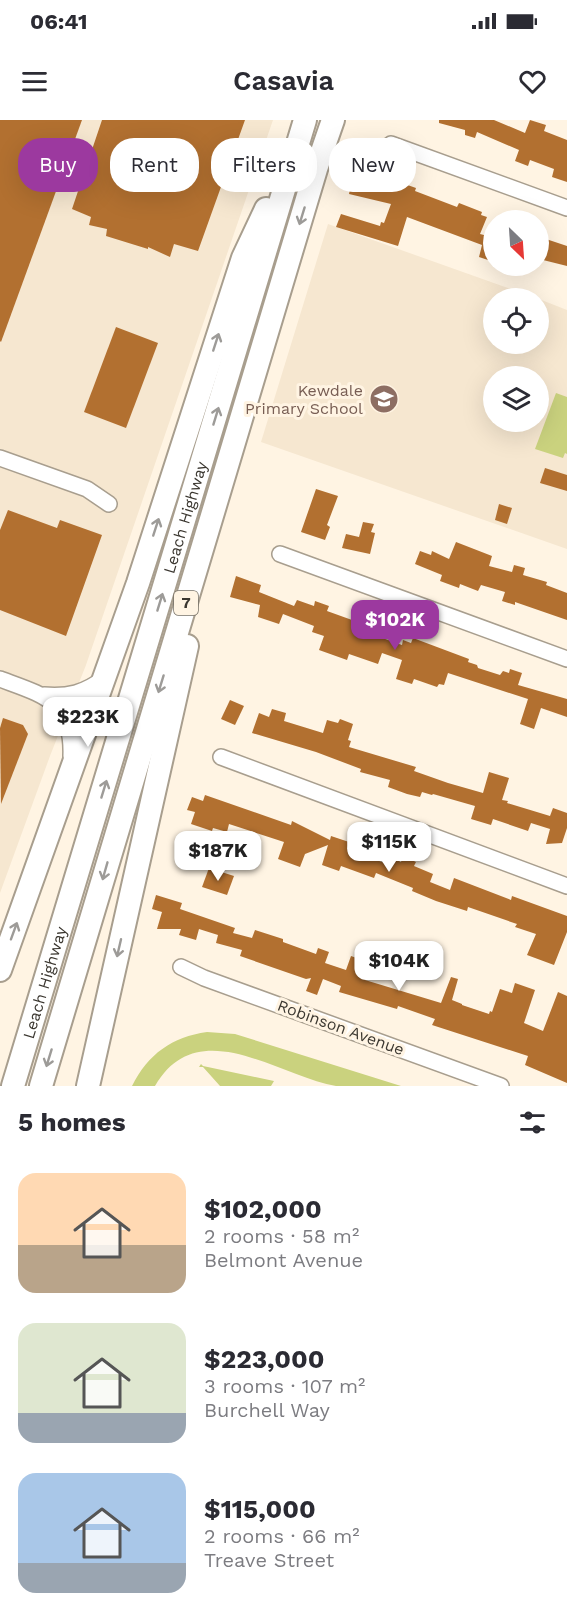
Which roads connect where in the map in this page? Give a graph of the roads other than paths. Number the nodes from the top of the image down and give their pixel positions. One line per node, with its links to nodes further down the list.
1 (333, 120): 6 (highway, Leach Highway / 7, one-way to 6)
2 (303, 127): 10 (highway, 7, one-way to 2); 18 (highway, Leach Highway / 7, one-way to 2)
3 (416, 153): 4 (street)
4 (567, 208)
5 (0, 458): 7 (street)
6 (227, 466): 19 (highway, Leach Highway / 7, one-way to 19); 20 (highway, one-way to 20)
7 (109, 504)
8 (280, 554): 9 (street)
9 (567, 659)
10 (104, 678): 12 (street); 14 (highway, 7)
11 (0, 679): 12 (street)
12 (44, 695): 14 (street)
13 (221, 757): 15 (street)
14 (70, 772): 17 (highway, 7, one-way to 14)
15 (567, 886)
16 (181, 967): 21 (street, Robinson Avenue)
17 (0, 970)
18 (13, 1086)
19 (41, 1086)
20 (88, 1086)
21 (501, 1086)

